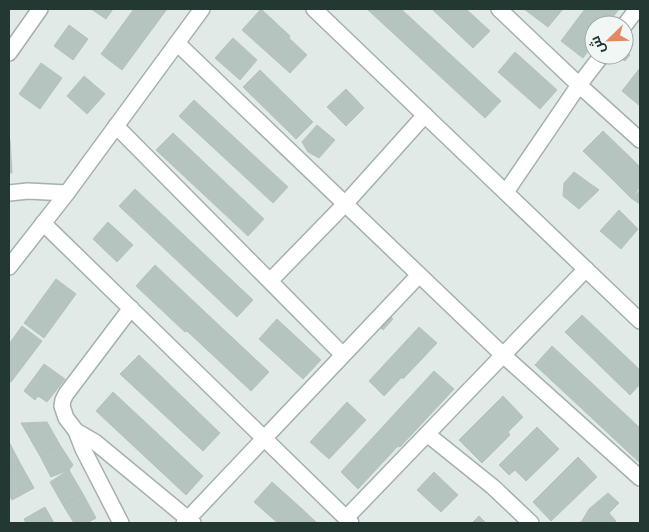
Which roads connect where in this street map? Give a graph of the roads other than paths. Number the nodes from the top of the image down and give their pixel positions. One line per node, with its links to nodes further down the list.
1 (40, 9): 6 (street)
2 (202, 9): 5 (street)
3 (498, 9): 8 (street)
4 (318, 10): 9 (street)
5 (177, 43): 10 (street); 15 (street)
6 (9, 53)
7 (594, 65): 8 (street)
8 (579, 85): 11 (street); 12 (street)
9 (425, 115): 12 (street); 15 (street)
10 (116, 126): 14 (street); 20 (street)
11 (640, 140)
12 (506, 192): 18 (street)
13 (9, 193): 14 (street)
14 (68, 193): 16 (street)
15 (345, 204): 19 (street); 20 (street)
16 (43, 223): 17 (street); 21 (street)
17 (9, 266)
18 (586, 269): 22 (street); 24 (street)
19 (419, 275): 23 (street); 24 (street)
20 (270, 282): 23 (street)
21 (131, 308): 25 (street); 27 (street)
22 (640, 321)
23 (343, 355): 27 (street)
24 (503, 356): 26 (street); 28 (street)
25 (76, 431): 30 (street); 31 (street)
26 (427, 434): 29 (street); 32 (street)
27 (264, 438): 29 (street); 30 (street)
28 (640, 478)
29 (348, 521)
30 (188, 522)
31 (121, 523)
32 (532, 523)

